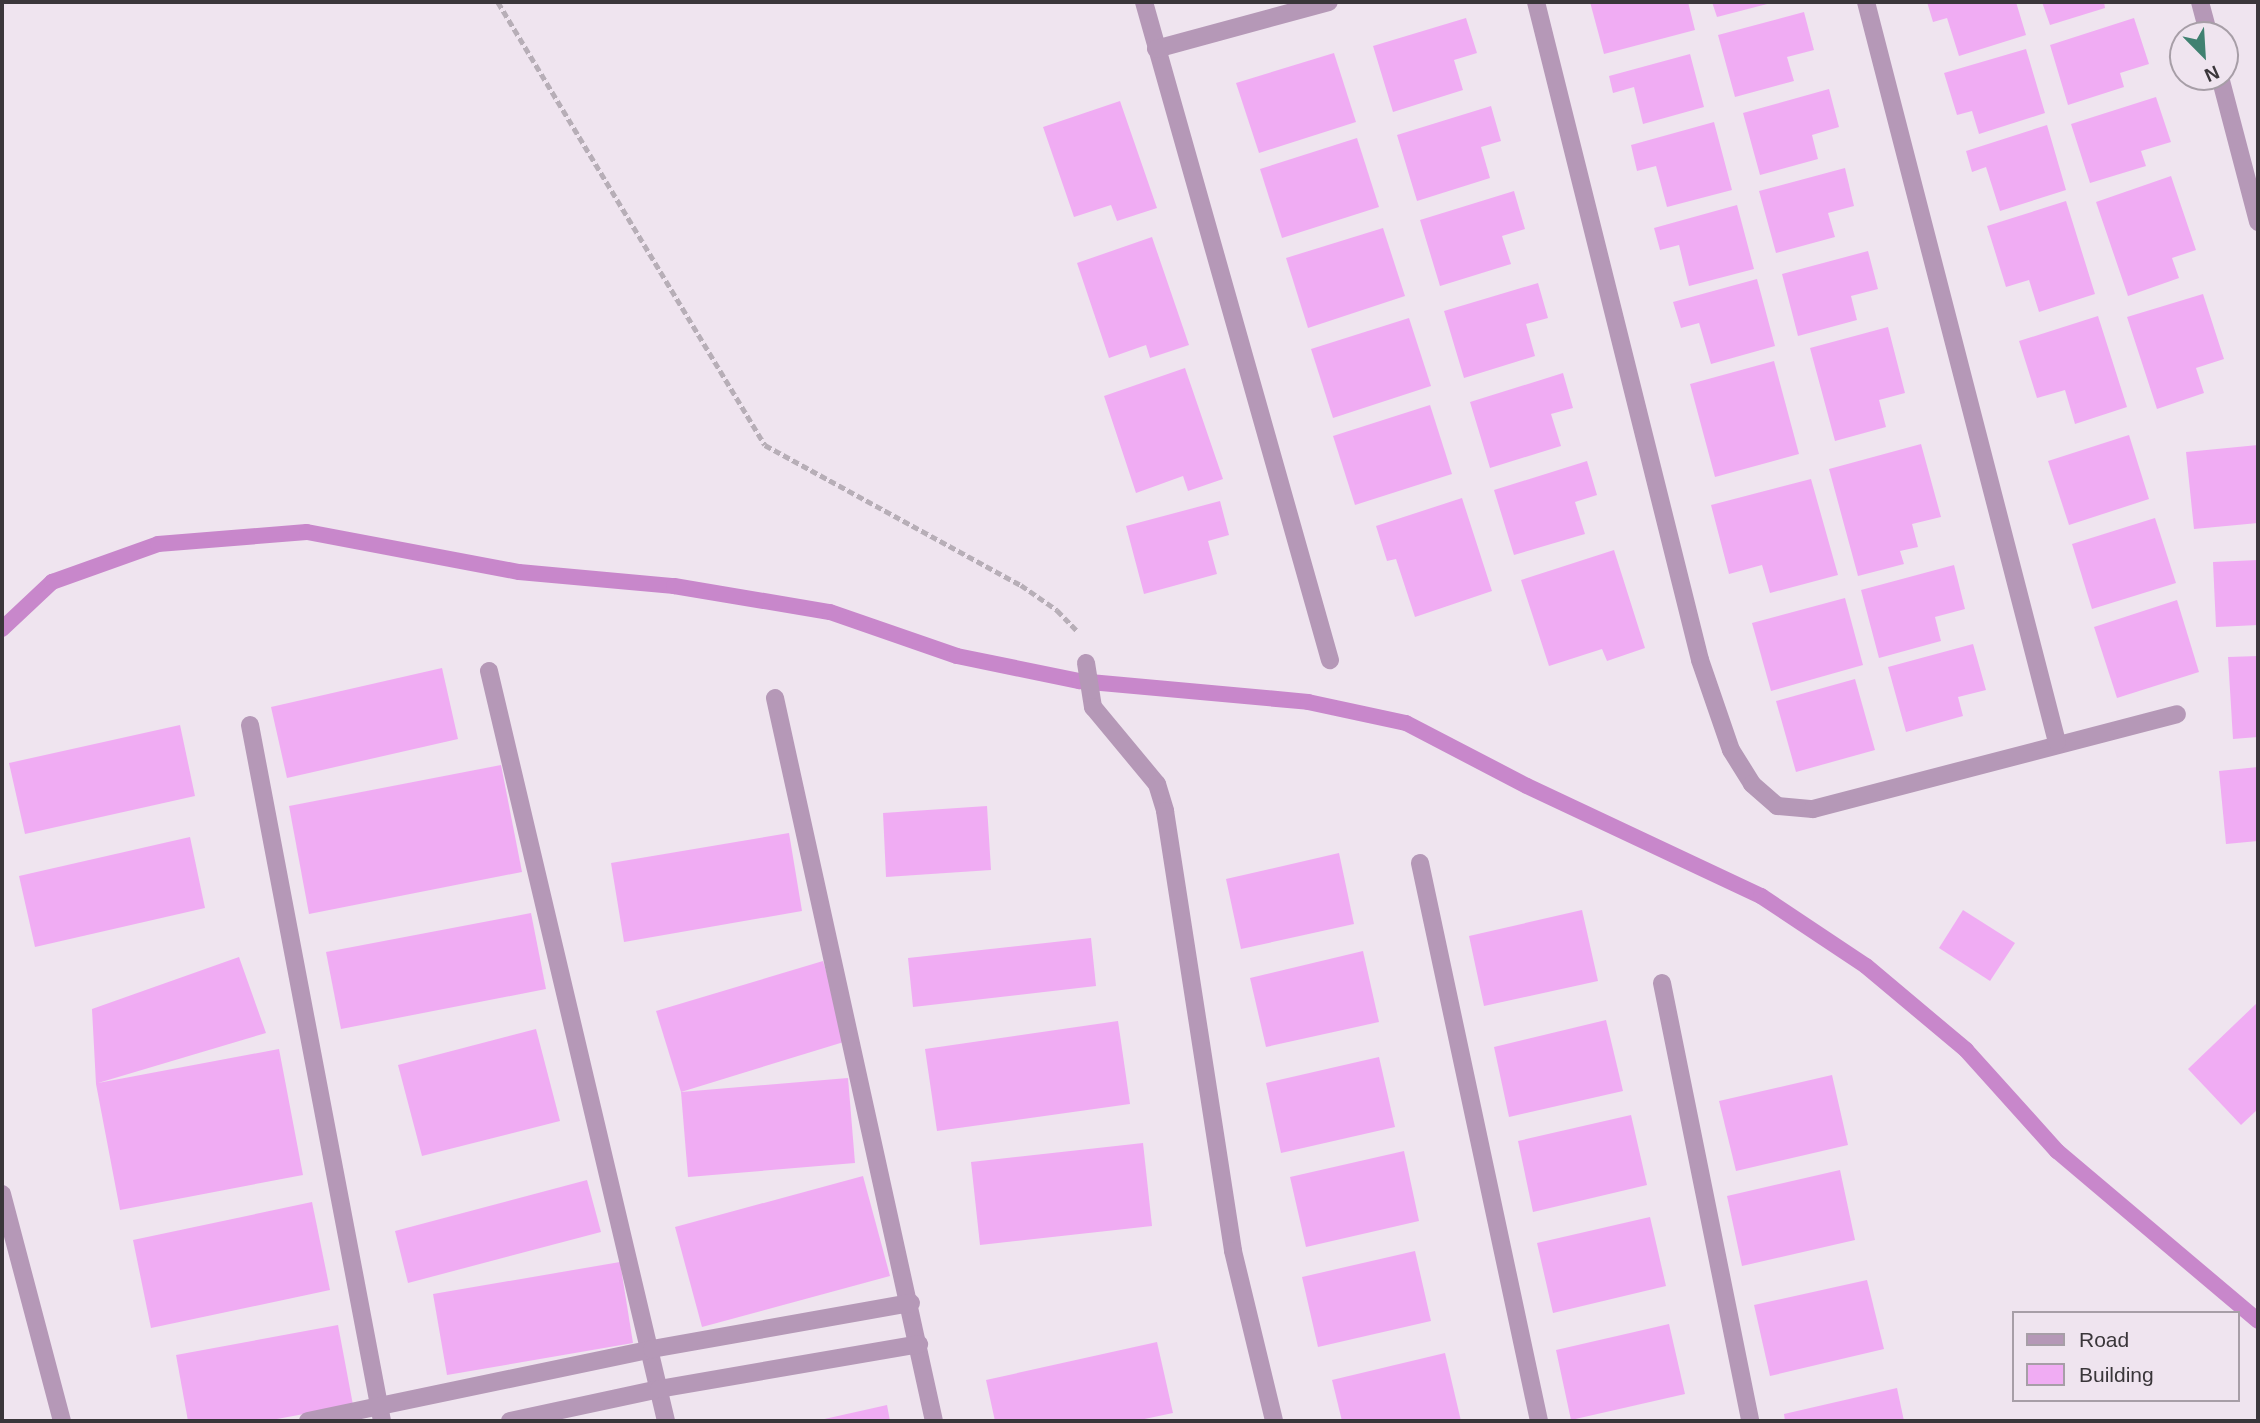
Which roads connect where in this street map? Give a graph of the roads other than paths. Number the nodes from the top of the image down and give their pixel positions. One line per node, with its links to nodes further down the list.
1 (1144, 2): 7 (street)
2 (1329, 2): 7 (street)
3 (1536, 2): 16 (street)
4 (1866, 2): 16 (street)
5 (2200, 2): 6 (street)
6 (2205, 21)
7 (1156, 49): 10 (street)
8 (2224, 91): 9 (street)
9 (2258, 222)
10 (1330, 660)
11 (1086, 663): 30 (street)
12 (489, 671): 22 (street)
13 (775, 698): 20 (street)
14 (2176, 714): 16 (street)
15 (250, 725): 24 (street)
16 (2057, 742)
17 (1420, 863): 31 (street)
18 (1662, 983): 32 (street)
19 (2, 1194): 25 (street)
20 (911, 1303): 21 (street); 22 (street)
21 (919, 1344): 23 (street); 29 (street)
22 (652, 1349): 23 (street); 24 (street)
23 (659, 1389): 27 (street); 28 (street)
24 (380, 1414): 26 (street)
25 (62, 1421)
26 (308, 1421)
27 (510, 1421)
28 (666, 1421)
29 (934, 1421)
30 (1274, 1421)
31 (1539, 1421)
32 (1750, 1421)

